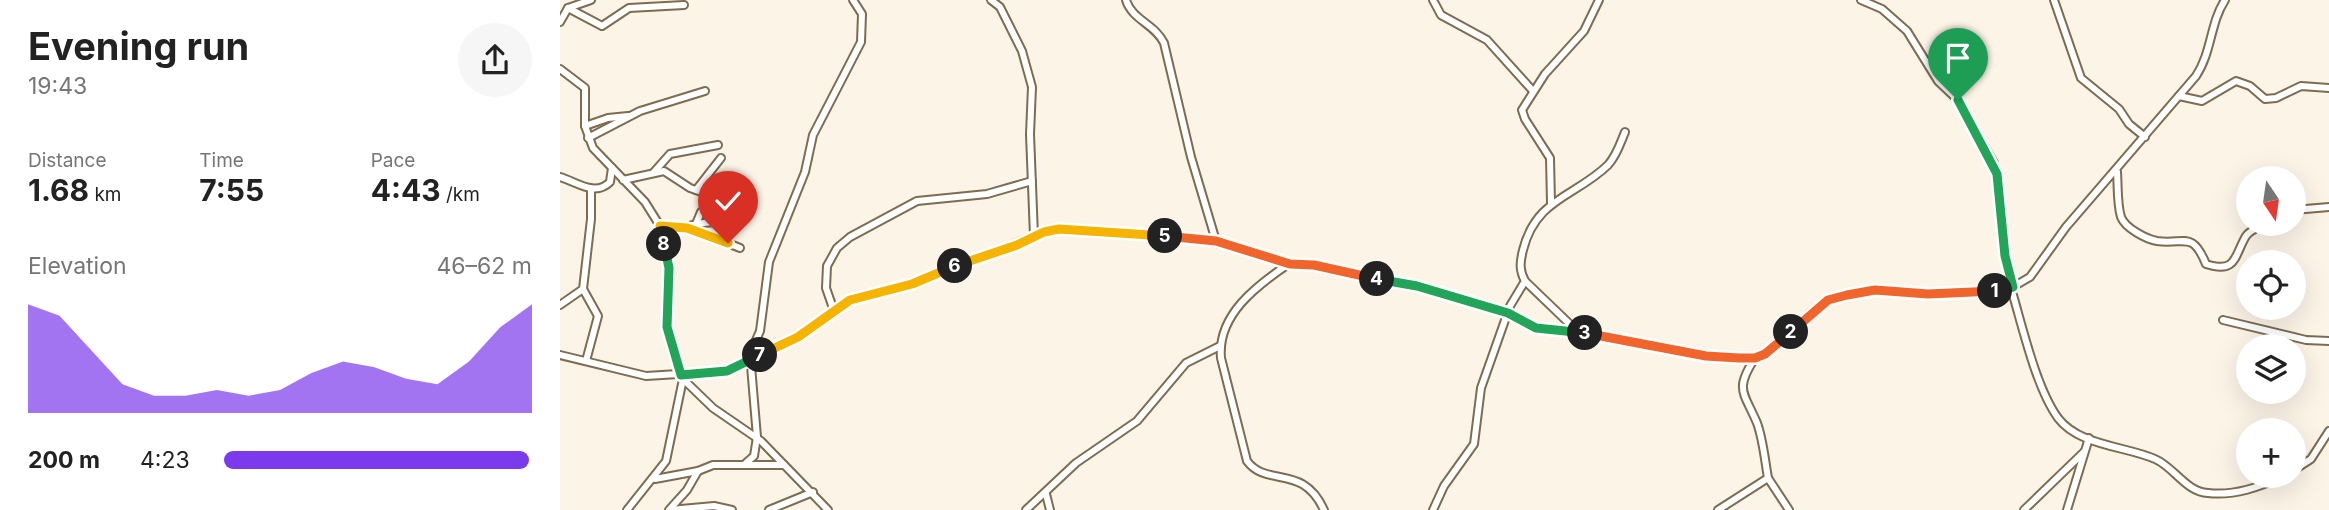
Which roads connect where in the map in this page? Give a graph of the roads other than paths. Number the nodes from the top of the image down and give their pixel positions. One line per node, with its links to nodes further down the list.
1 (591, 0): 12 (street)
2 (853, 0): 60 (street)
3 (991, 0): 10 (street)
4 (1126, 0): 45 (street)
5 (1433, 0): 17 (street)
6 (1599, 0): 17 (street)
7 (1861, 0): 49 (street)
8 (2054, 0): 22 (street)
9 (2225, 0): 18 (street)
10 (1001, 3): 31 (street)
11 (684, 5): 12 (street)
12 (568, 8): 13 (street)
13 (560, 22)
14 (560, 69): 20 (street)
15 (2329, 88): 18 (street)
16 (705, 91): 19 (street)
17 (1533, 91): 36 (street)
18 (2179, 96): 22 (street)
19 (630, 116): 20 (street); 23 (street)
20 (585, 126): 23 (street)
21 (1626, 132): 36 (street)
22 (2145, 137): 27 (street)
23 (588, 138): 26 (street)
24 (718, 145): 28 (street)
25 (721, 158): 33 (street)
26 (612, 168): 30 (street); 32 (street)
27 (2117, 171): 44 (street); 49 (street)
28 (654, 172): 30 (street); 33 (street)
29 (560, 177): 32 (street)
30 (623, 180): 41 (street)
31 (1032, 181): 43 (street); 52 (street)
32 (591, 189): 50 (street)
33 (696, 190): 34 (street)
34 (717, 198): 35 (street); 40 (street)
35 (730, 202)
36 (1551, 203): 48 (street)
37 (2329, 207): 38 (street)
38 (2306, 210)
39 (743, 216): 40 (street)
40 (696, 224): 42 (street)
41 (660, 226): 42 (street); 62 (street)
42 (687, 228): 46 (street)
43 (1034, 236): 45 (street); 52 (street)
44 (2246, 236)
45 (1216, 241): 47 (street)
46 (740, 248)
47 (1290, 264): 53 (street); 57 (street)
48 (1525, 281): 53 (street); 55 (street)
49 (2012, 287): 59 (street); 65 (street)
50 (583, 289): 51 (street); 61 (street)
51 (560, 305)
52 (834, 311): 60 (street)
53 (1508, 313): 55 (street); 84 (street)
54 (2223, 320): 56 (street)
55 (1577, 331): 59 (street)
56 (2329, 341)
57 (1220, 346): 75 (street); 83 (street)
58 (560, 355): 61 (street)
59 (1755, 358): 71 (street)
60 (751, 360): 62 (street); 64 (street)
61 (586, 361): 62 (street)
62 (682, 377): 64 (street); 72 (street)
63 (2329, 431): 67 (street)
64 (757, 437): 68 (street); 69 (street)
65 (2089, 438): 66 (street); 73 (street)
66 (2084, 452): 87 (street); 88 (street)
67 (2306, 462)
68 (746, 463): 69 (street); 70 (street)
69 (784, 466): 74 (street)
70 (698, 471): 72 (street); 77 (street)
71 (1768, 478): 85 (street); 86 (street)
72 (652, 480): 76 (street)
73 (2252, 488)
74 (813, 492): 79 (street); 80 (street)
75 (1046, 494): 81 (street); 82 (street)
76 (627, 510)
77 (669, 510): 78 (street)
78 (732, 510)
79 (769, 510)
80 (828, 510)
81 (1027, 510)
82 (1051, 510)
83 (1324, 510)
84 (1433, 510)
85 (1718, 510)
86 (1789, 510)
87 (2024, 510)
88 (2067, 510)

